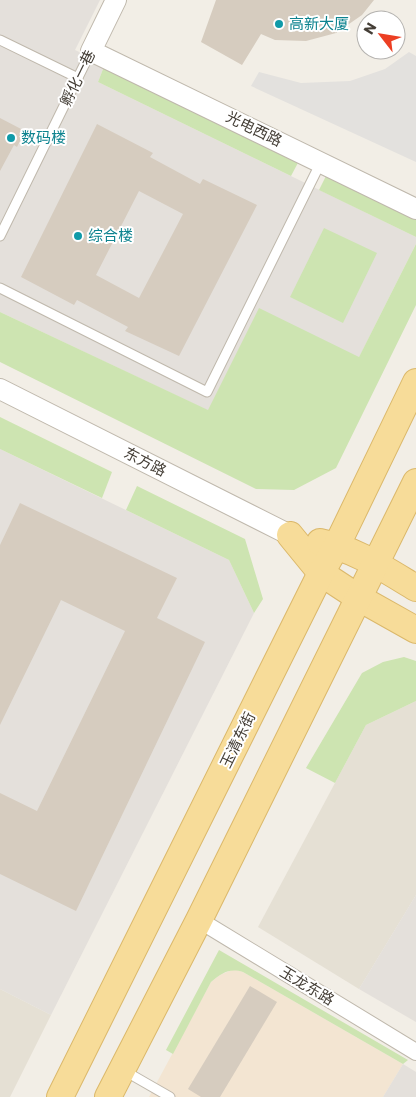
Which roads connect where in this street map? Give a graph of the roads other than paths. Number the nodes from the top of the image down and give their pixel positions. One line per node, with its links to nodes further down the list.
1 (116, 0): 3 (street, 孵化一巷)
2 (0, 40): 4 (lane)
3 (91, 51): 4 (lane, 孵化一巷); 5 (street, 光电西路)
4 (78, 78): 7 (lane, 孵化一巷)
5 (321, 162): 6 (street, 光电西路); 8 (lane)
6 (416, 209)
7 (0, 236)
8 (0, 288)
9 (416, 382): 13 (main road, 玉清东街)
10 (0, 389): 12 (street, 东方路)
11 (416, 482): 14 (main road)
12 (290, 535): 13 (main road, 东方路); 15 (main road, 东方路)
13 (337, 545): 14 (main road, 东方路); 15 (main road, 玉清东街)
14 (375, 564): 16 (main road, 东方路); 17 (main road)
15 (321, 573): 17 (main road, 东方路); 22 (main road, 玉清东街)
16 (416, 588)
17 (359, 598): 18 (main road, 东方路); 19 (main road)
18 (416, 630)
19 (199, 920): 20 (street, 玉龙东路); 21 (main road)
20 (416, 1052)
21 (123, 1070): 23 (main road); 24 (lane)
22 (60, 1097)
23 (108, 1097)
24 (170, 1097)

